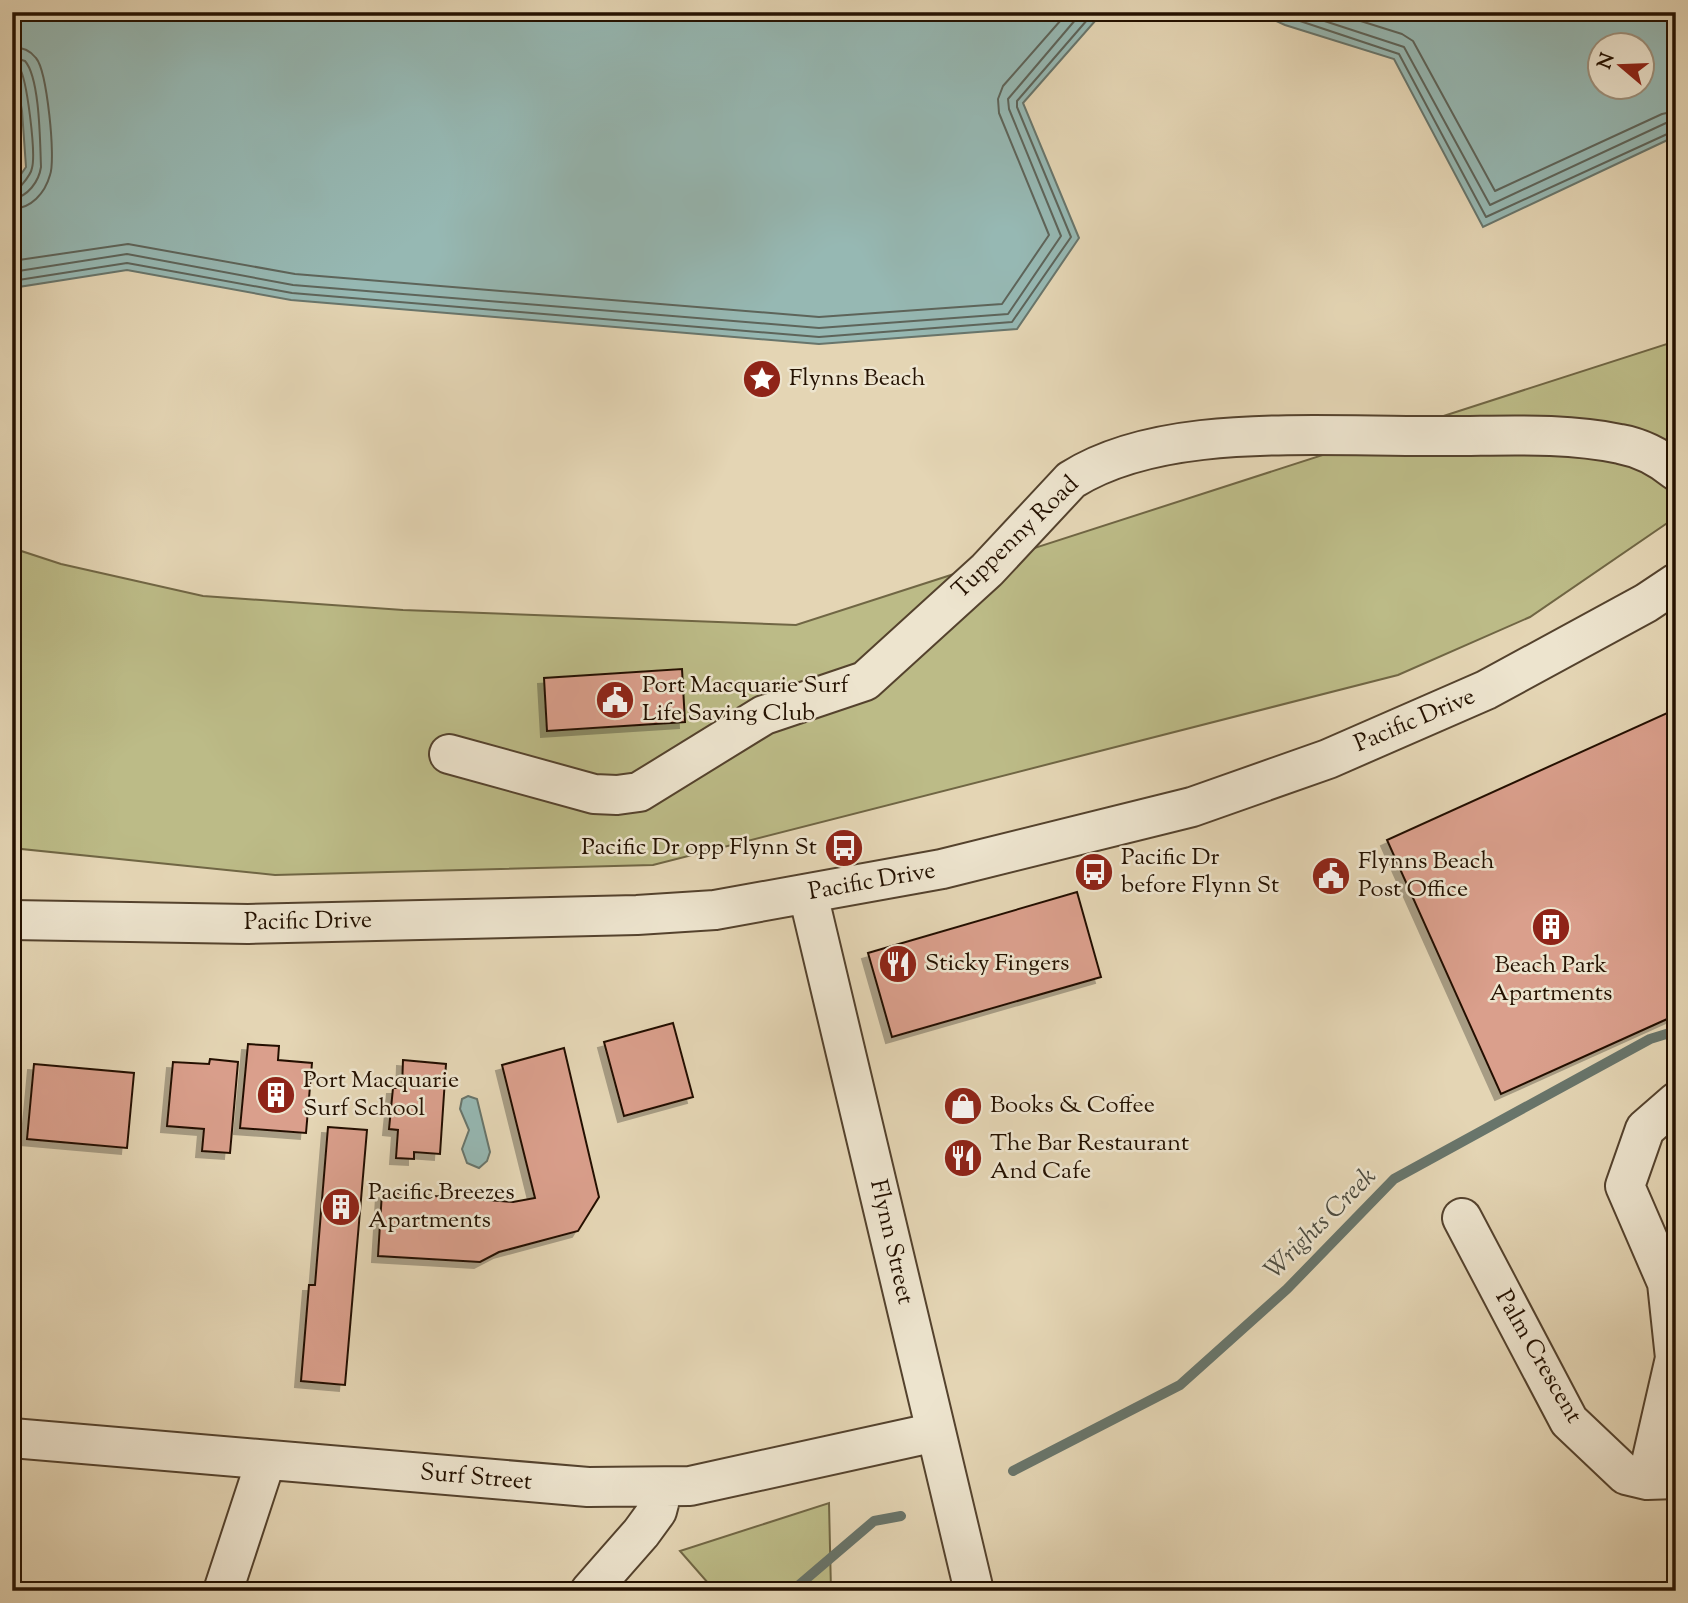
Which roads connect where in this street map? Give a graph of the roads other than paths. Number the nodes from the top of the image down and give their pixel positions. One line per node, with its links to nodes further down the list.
1 (1676, 471): 3 (street, Tuppenny Road)
2 (1676, 583): 4 (street, Pacific Drive)
3 (449, 754)
4 (808, 894): 5 (street, Pacific Drive); 8 (street, Flynn Street)
5 (12, 920)
6 (1676, 1102): 11 (street)
7 (1462, 1218): 11 (street, Palm Crescent)
8 (936, 1432): 12 (street, Surf Street); 15 (street, Flynn Street)
9 (12, 1438): 10 (street, Surf Street)
10 (266, 1461): 12 (street, Surf Street); 13 (street)
11 (1661, 1479)
12 (663, 1488): 14 (street)
13 (223, 1591)
14 (590, 1591)
15 (974, 1591)

